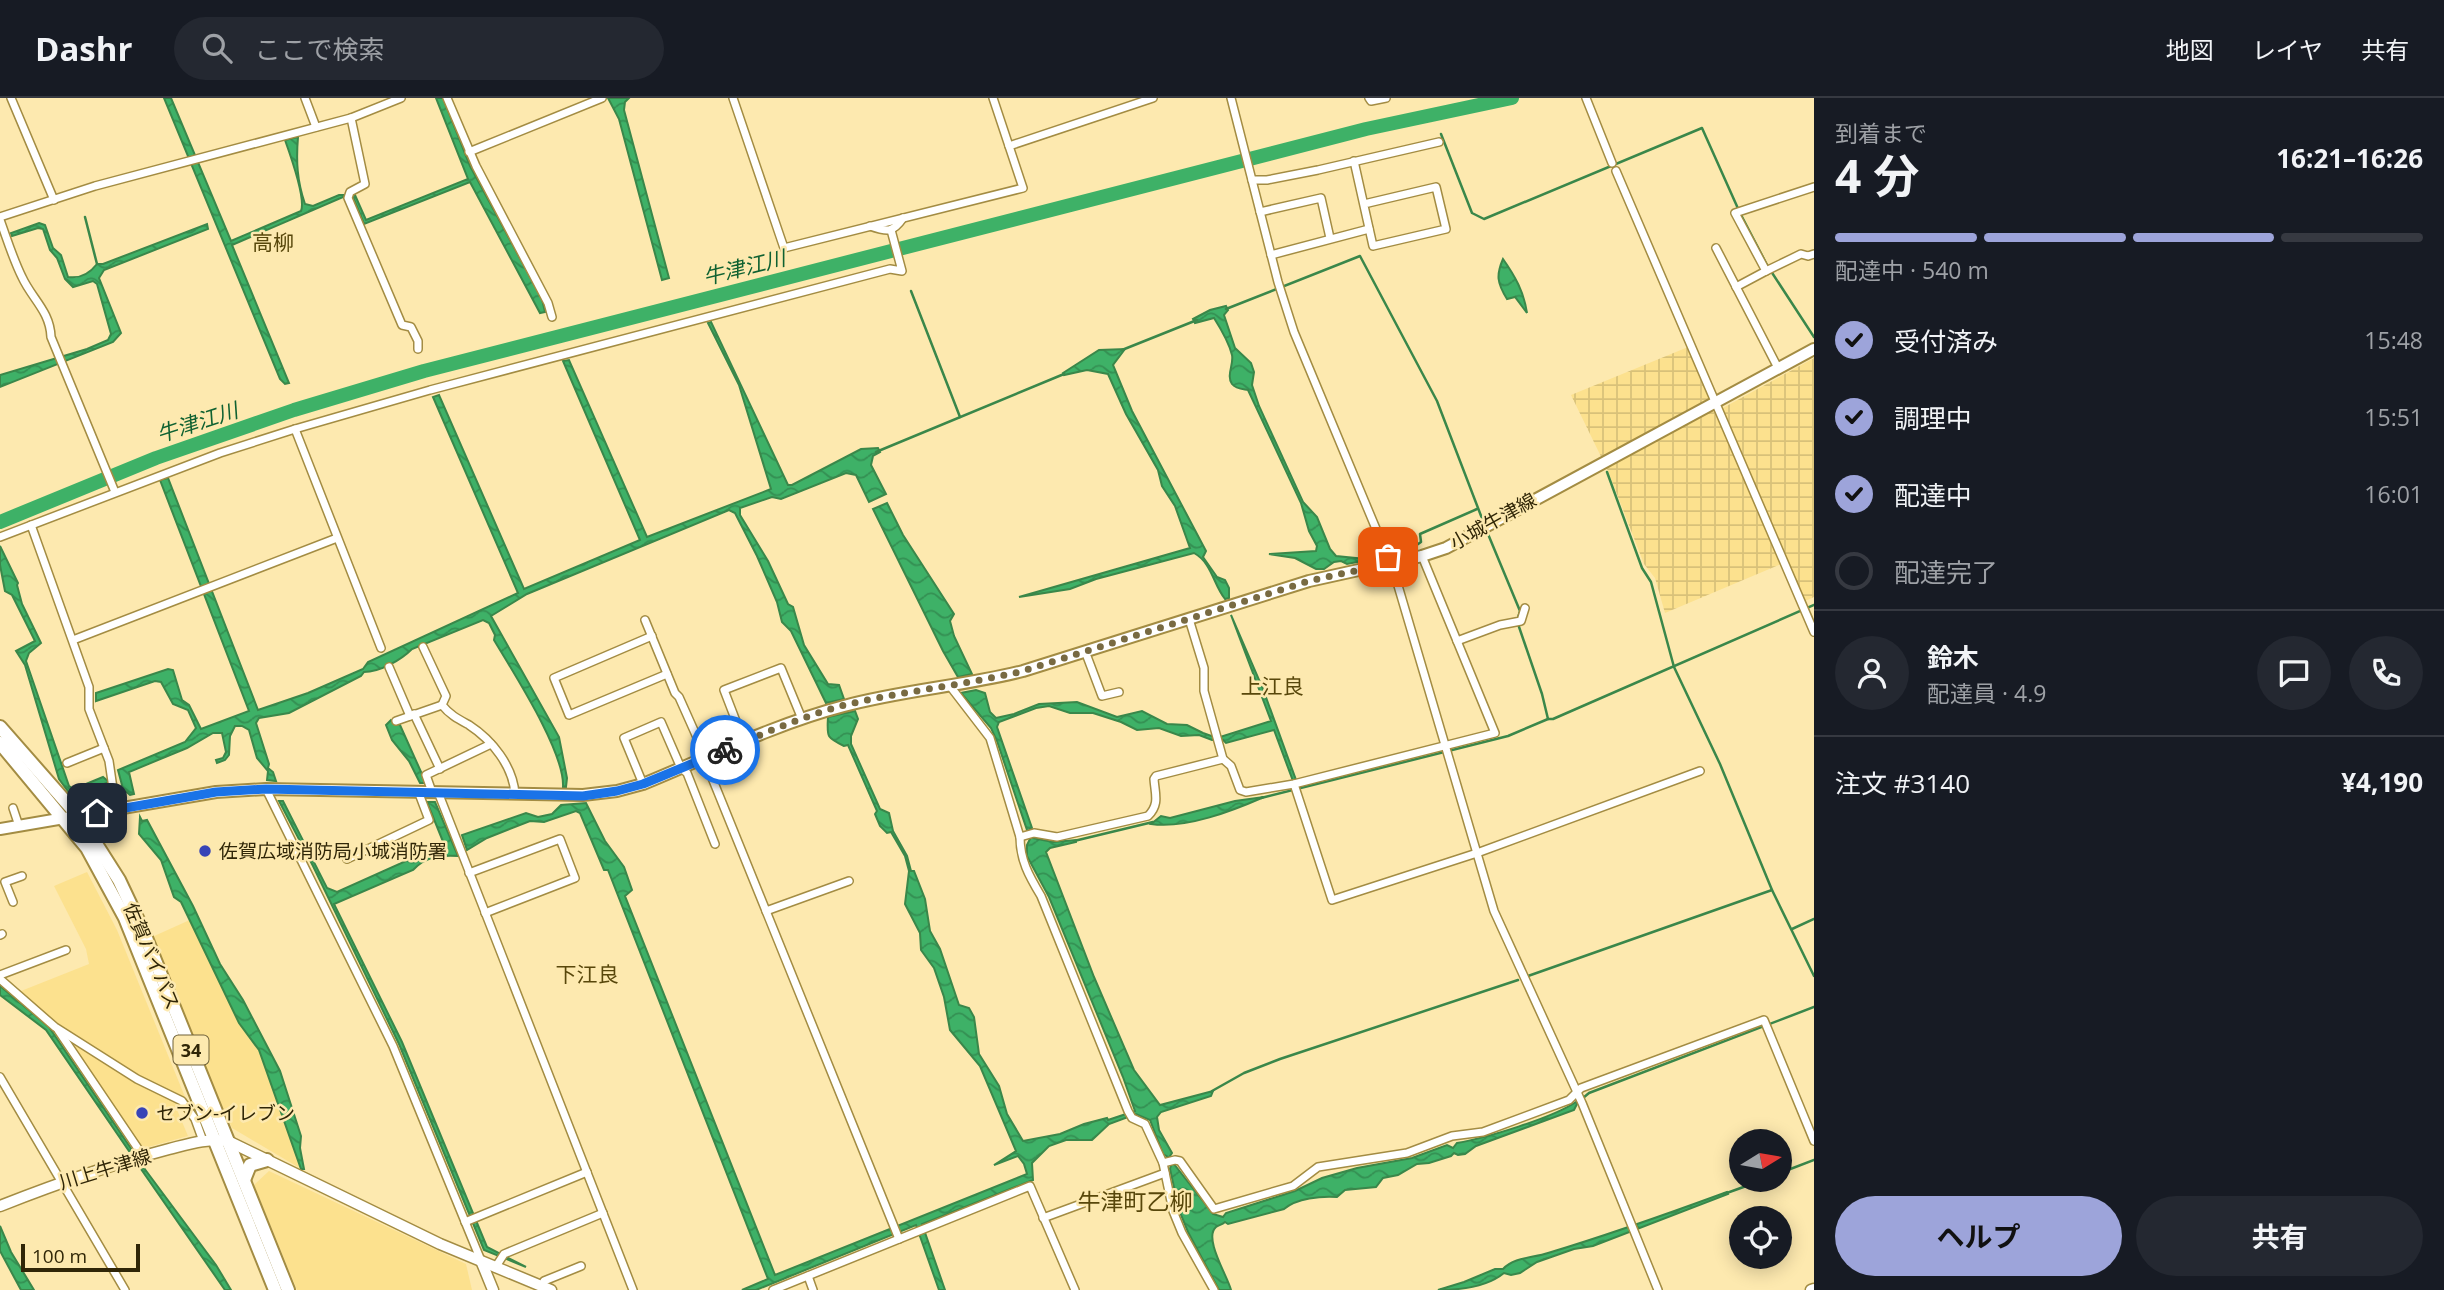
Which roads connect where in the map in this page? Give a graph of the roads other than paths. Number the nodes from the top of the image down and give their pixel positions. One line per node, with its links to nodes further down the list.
1 (11, 98): 23 (street)
2 (305, 98): 14 (street)
3 (401, 98): 13 (street)
4 (447, 98): 17 (street)
5 (602, 98): 17 (street)
6 (733, 98): 28 (street)
7 (993, 98): 16 (street)
8 (1153, 98): 16 (street)
9 (1231, 98): 21 (street)
10 (1369, 98): 11 (street)
11 (1386, 98)
12 (1587, 100): 19 (street)
13 (352, 118): 14 (street); 38 (street)
14 (316, 127): 23 (street)
15 (1439, 142): 18 (street)
16 (1009, 146): 27 (street)
17 (469, 152): 37 (street)
18 (1354, 161): 21 (street); 24 (street)
19 (1612, 163)
20 (1616, 171): 41 (street)
21 (1252, 180): 25 (street)
22 (1814, 187): 35 (street)
23 (54, 200): 26 (street)
24 (1364, 204): 29 (street); 29 (street)
25 (1260, 212): 31 (street); 34 (street)
26 (0, 218): 43 (street)
27 (903, 218): 28 (street); 30 (street)
28 (870, 226): 30 (street)
29 (1369, 229): 31 (street)
30 (891, 230): 42 (street)
31 (1330, 238): 34 (street)
32 (1716, 248): 36 (street)
33 (1814, 254): 35 (street)
34 (1271, 255): 48 (street)
35 (1766, 271): 36 (street)
36 (1736, 287): 40 (street)
37 (552, 317)
38 (418, 349)
39 (1814, 349): 40 (main road, 小城牛津線)
40 (1778, 368): 41 (main road, 小城牛津線)
41 (1714, 403): 47 (main road, 小城牛津線); 50 (street)
42 (295, 429): 43 (street); 46 (street)
43 (115, 492): 44 (street)
44 (31, 525): 45 (street); 55 (street)
45 (0, 537)
46 (337, 538): 55 (street); 58 (street)
47 (1422, 556): 48 (main road, 小城牛津線); 56 (street)
48 (1389, 558): 51 (main road, 小城牛津線); 73 (street)
49 (1525, 608): 56 (street)
50 (1808, 610): 53 (street)
51 (1188, 619): 59 (main road, 小城牛津線); 75 (street)
52 (645, 620): 54 (street)
53 (1814, 632)
54 (652, 636): 61 (street); 61 (street)
55 (73, 640): 72 (street)
56 (1457, 641): 73 (street)
57 (423, 647): 64 (street)
58 (381, 648)
59 (1085, 651): 62 (main road, 小城牛津線); 63 (street)
60 (388, 667): 65 (street)
61 (667, 674): 74 (street)
62 (950, 686): 66 (main road, 小城牛津線); 92 (street)
63 (1119, 692)
64 (442, 705): 65 (street); 71 (street)
65 (412, 715): 67 (street); 78 (street)
66 (802, 719): 69 (main road, 小城牛津線); 69 (street)
67 (396, 721)
68 (0, 727): 88 (highway, 佐賀バイパス / 34)
69 (744, 742): 74 (main road, 小城牛津線)
70 (0, 743): 89 (highway, 佐賀バイパス / 34)
71 (491, 744): 78 (street); 85 (street)
72 (104, 748): 76 (street); 86 (street)
73 (1447, 751): 81 (street); 94 (street)
74 (704, 758): 77 (main road, 小城牛津線); 101 (street)
75 (1223, 759): 81 (street); 92 (street)
76 (67, 763)
77 (681, 768): 80 (main road, 小城牛津線); 80 (street); 93 (street)
78 (440, 769): 84 (street)
79 (1700, 771): 94 (street)
80 (643, 784): 85 (main road, 小城牛津線)
81 (1294, 784): 94 (street)
82 (266, 789): 83 (main road, 小城牛津線); 86 (main road, 小城牛津線); 121 (street)
83 (418, 792): 84 (main road, 小城牛津線); 95 (street)
84 (435, 792): 85 (main road, 小城牛津線); 96 (street)
85 (515, 794)
86 (116, 809): 88 (main road, 小城牛津線)
87 (14, 811): 90 (street)
88 (79, 817): 89 (main road, 小城牛津線); 109 (highway, 佐賀バイパス / 34)
89 (65, 820): 90 (main road, 小城牛津線); 108 (highway, 佐賀バイパス / 34)
90 (19, 826): 91 (main road, 小城牛津線)
91 (0, 829)
92 (1023, 836): 113 (street)
93 (715, 844)
94 (1477, 853): 107 (street)
95 (347, 859)
96 (469, 873): 102 (street); 102 (street)
97 (22, 876): 99 (street)
98 (849, 881): 101 (street)
99 (4, 890): 100 (street)
100 (13, 902)
101 (766, 911): 122 (street)
102 (485, 912): 114 (street)
103 (66, 950): 104 (street)
104 (0, 977): 105 (street)
105 (55, 1027): 108 (street); 111 (street)
106 (0, 1077): 117 (street)
107 (1579, 1098): 110 (street); 113 (street); 138 (street)
108 (208, 1140): 109 (street, 川上牛津線); 111 (street, 川上牛津線); 130 (highway, 佐賀バイパス / 34)
109 (228, 1140): 112 (street); 116 (highway, 佐賀バイパス / 34)
110 (1814, 1141)
111 (143, 1156): 117 (street, 川上牛津線)
112 (267, 1160): 116 (highway); 124 (street)
113 (1168, 1162): 115 (street)
114 (587, 1172): 119 (street); 121 (street)
115 (1165, 1173): 120 (street); 137 (street)
116 (244, 1180): 131 (highway, 佐賀バイパス / 34)
117 (62, 1182): 118 (street, 川上牛津線); 129 (street)
118 (0, 1206)
119 (603, 1213): 123 (street); 133 (street)
120 (1043, 1218): 122 (street); 136 (street)
121 (466, 1222): 124 (street)
122 (899, 1239): 126 (street)
123 (500, 1261): 124 (street); 128 (street)
124 (482, 1263): 127 (street)
125 (581, 1266): 128 (street)
126 (808, 1276): 134 (street); 135 (street)
127 (493, 1288): 132 (street)
128 (546, 1288)
129 (125, 1290)
130 (275, 1290)
131 (288, 1290)
132 (481, 1290)
133 (633, 1290)
134 (773, 1290)
135 (813, 1290)
136 (1075, 1290)
137 (1214, 1290)
138 (1658, 1290)

